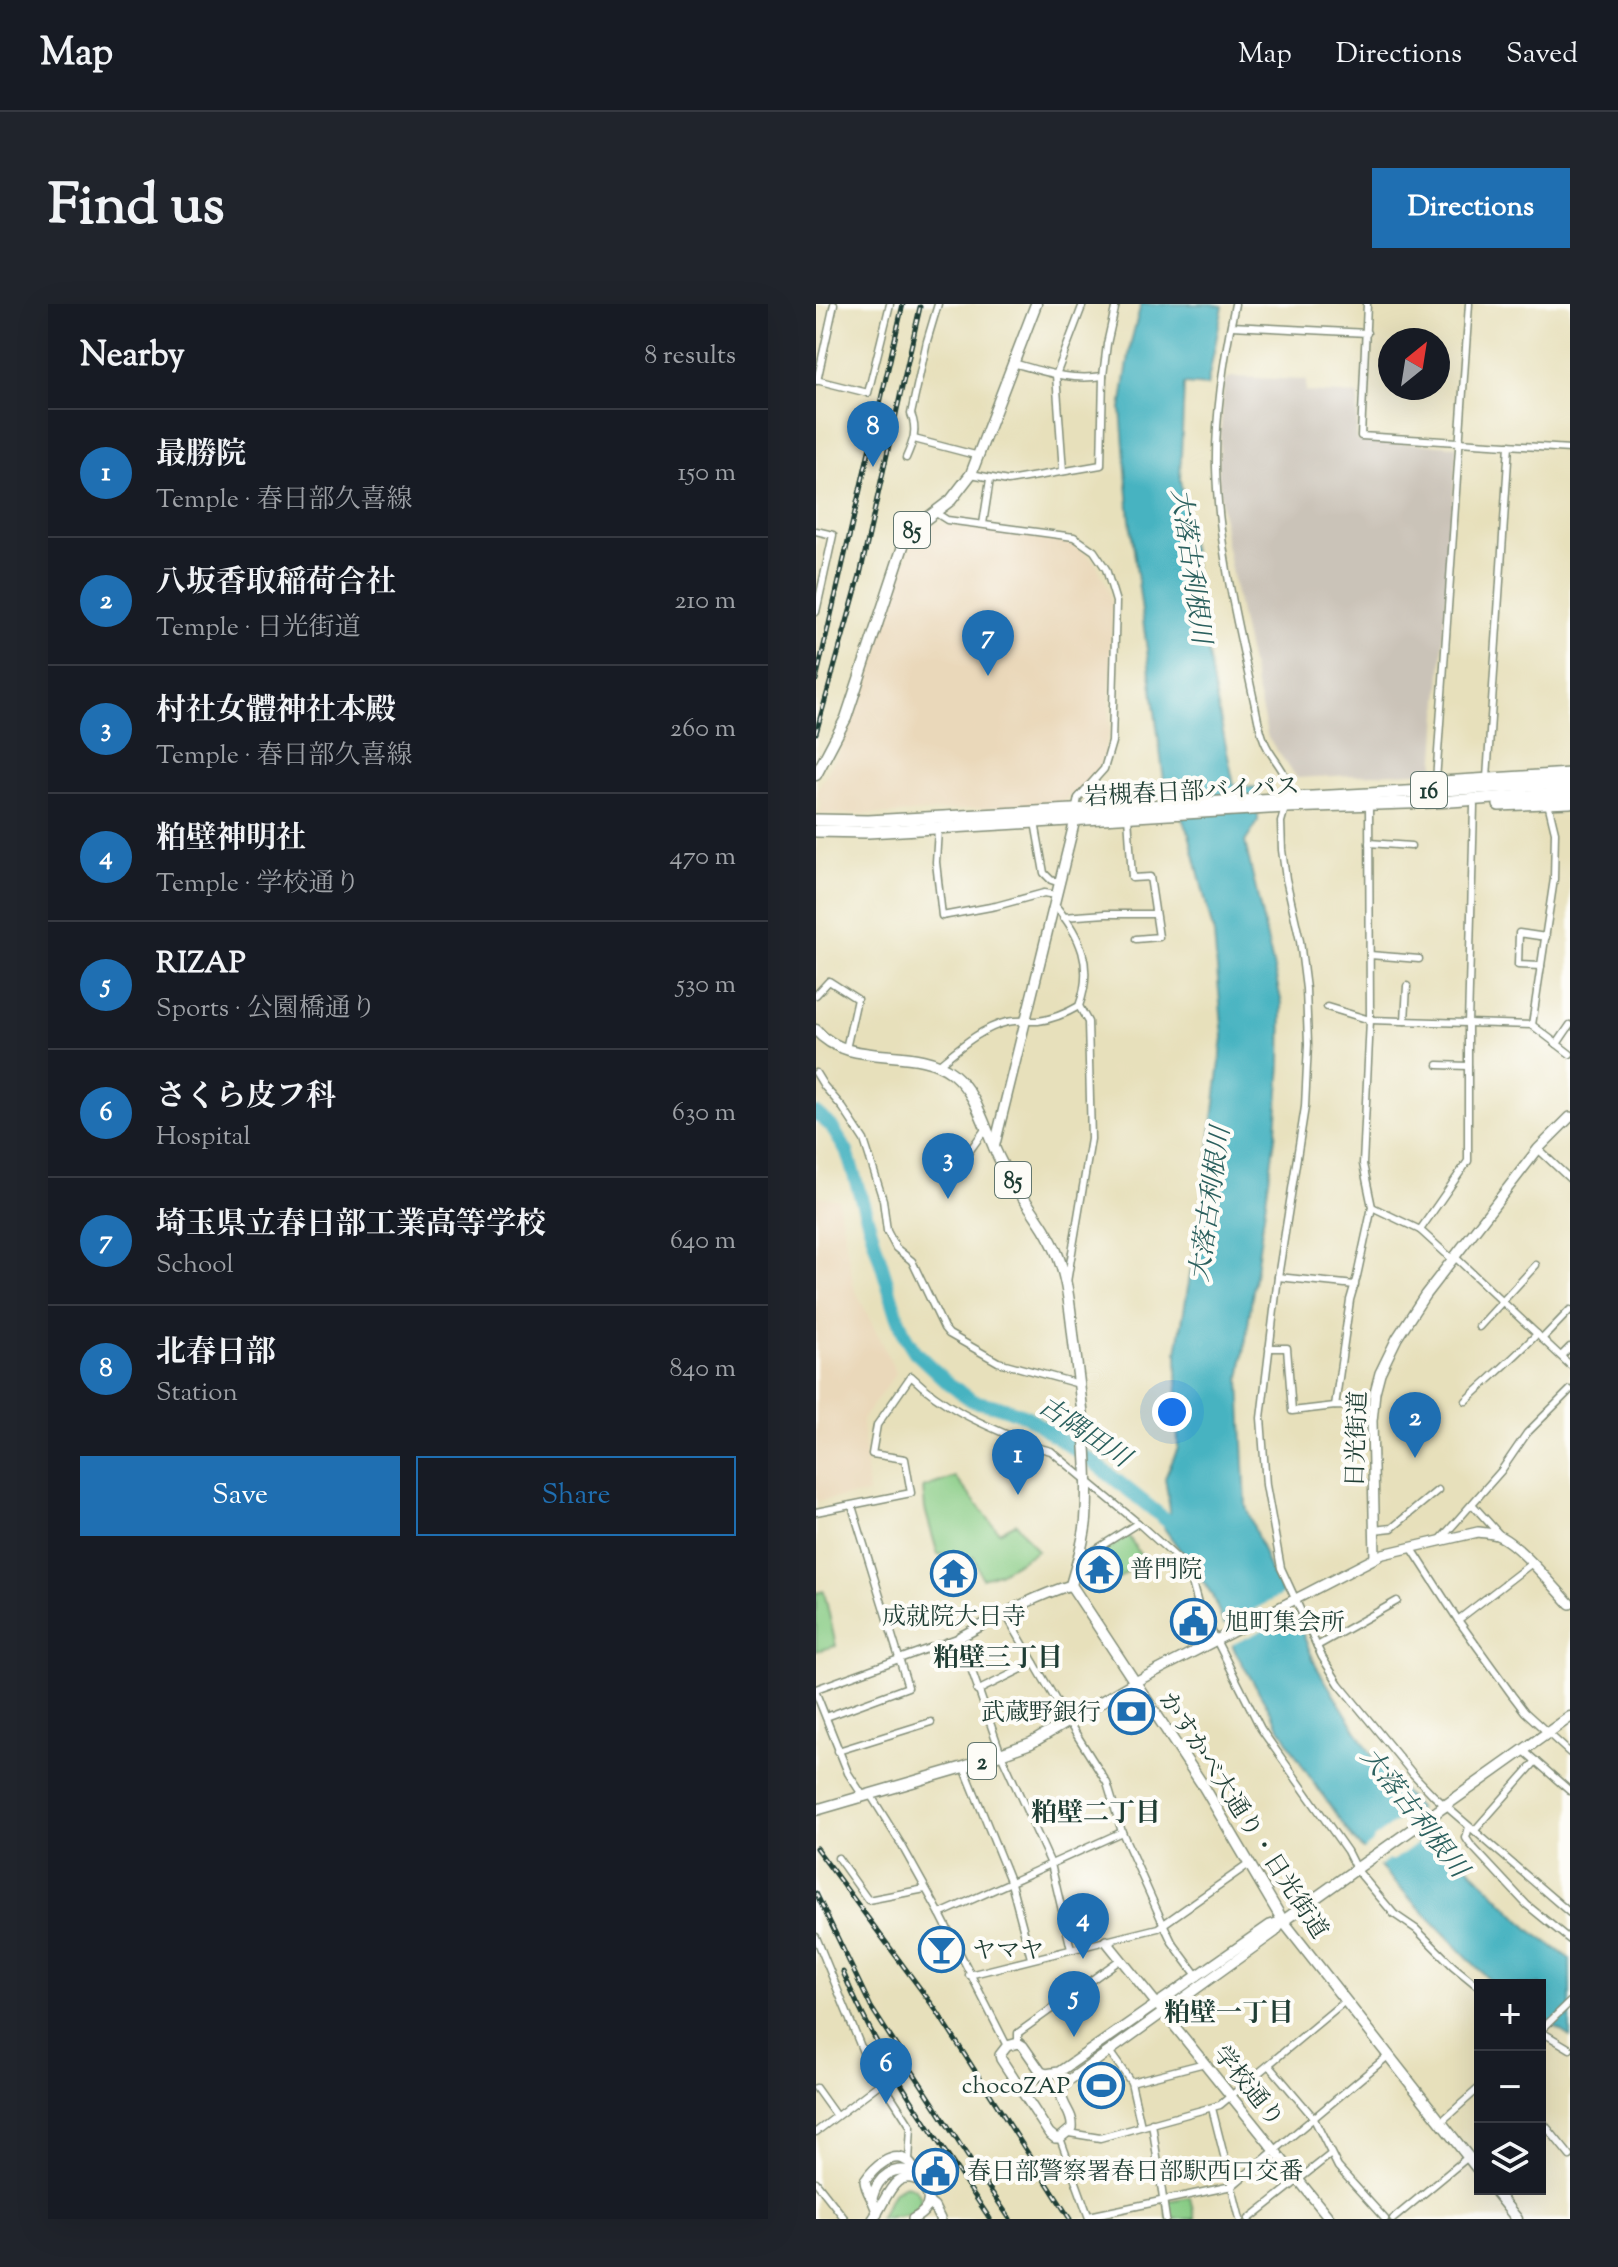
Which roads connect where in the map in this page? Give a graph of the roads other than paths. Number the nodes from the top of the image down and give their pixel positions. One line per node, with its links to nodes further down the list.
1 (834, 304): 15 (street)
2 (890, 304): 15 (street)
3 (938, 304): 16 (street)
4 (1036, 304): 12 (main road, 85)
5 (1083, 304): 13 (street)
6 (1116, 304): 14 (street)
7 (1235, 304): 10 (street)
8 (1367, 304): 11 (street)
9 (1469, 304): 17 (street)
10 (1231, 326): 11 (street); 36 (street)
11 (1367, 333): 17 (street)
12 (1013, 363): 13 (street); 20 (main road, 85)
13 (1056, 375): 14 (street); 22 (street)
14 (1103, 376): 22 (street)
15 (816, 380)
16 (914, 439): 20 (street); 21 (street)
17 (1461, 444): 18 (street); 32 (street)
18 (1509, 445): 19 (street); 31 (street)
19 (1570, 449)
20 (979, 456): 23 (main road, 85)
21 (906, 458)
22 (1063, 471): 24 (street)
23 (971, 474): 24 (street); 25 (main road, 85)
24 (990, 479): 26 (street)
25 (936, 513): 26 (street); 30 (main road, 85)
26 (983, 524): 42 (street)
27 (816, 531): 28 (street)
28 (816, 612)
29 (1570, 774): 31 (highway, 16)
30 (816, 775)
31 (1487, 778): 32 (highway, 16)
32 (1436, 781): 35 (highway, 16)
33 (1570, 783): 35 (highway, 岩槻春日部バイパス / 16)
34 (1570, 793): 37 (highway, 岩槻春日部バイパス / 16)
35 (1369, 798): 36 (highway, 岩槻春日部バイパス / 16); 37 (highway, 岩槻春日部バイパス / 16); 48 (street)
36 (1286, 802): 41 (highway, 岩槻春日部バイパス / 16); 87 (street)
37 (1436, 802): 40 (highway, 16)
38 (1570, 802): 39 (highway, 16)
39 (1548, 803): 40 (highway, 16); 54 (street)
40 (1474, 806): 66 (street)
41 (1166, 810): 42 (highway, 岩槻春日部バイパス / 16); 43 (highway, 岩槻春日部バイパス / 16)
42 (1075, 814): 43 (highway, 岩槻春日部バイパス / 16); 44 (highway, 岩槻春日部バイパス / 16); 45 (highway, 岩槻春日部バイパス / 16); 50 (street)
43 (1128, 816): 52 (street)
44 (816, 820)
45 (1035, 822): 46 (highway, 岩槻春日部バイパス / 16); 50 (street)
46 (938, 828): 47 (highway, 岩槻春日部バイパス / 16); 51 (street)
47 (816, 831)
48 (1369, 843): 49 (street); 56 (street)
49 (1411, 846)
50 (1060, 883): 51 (street)
51 (1055, 900): 53 (street); 64 (street)
52 (1155, 914): 53 (street); 55 (street)
53 (1063, 917): 61 (street)
54 (1546, 937): 58 (street); 58 (street)
55 (1136, 939)
56 (1370, 955): 57 (street); 63 (street)
57 (1419, 959)
58 (1541, 966): 67 (street)
59 (1407, 986): 65 (street)
60 (816, 995): 71 (street)
61 (1079, 1006): 64 (street); 88 (street)
62 (1327, 1007): 63 (street)
63 (1370, 1020): 65 (street); 83 (street)
64 (1025, 1021): 73 (street); 79 (street)
65 (1405, 1021): 66 (street)
66 (1468, 1024): 67 (street); 75 (street)
67 (1532, 1025): 70 (street)
68 (1570, 1025): 70 (street)
69 (817, 1035): 71 (main road)
70 (1557, 1044): 72 (street)
71 (845, 1050): 73 (main road)
72 (1570, 1054)
73 (938, 1065): 78 (main road, 85)
74 (1438, 1065): 75 (street)
75 (1468, 1066): 84 (street)
76 (816, 1073): 98 (street)
77 (1570, 1117): 80 (street, 日光街道)
78 (986, 1128): 79 (main road, 85); 81 (street)
79 (994, 1148): 88 (main road, 85)
80 (1538, 1149): 82 (street); 85 (street, 日光街道)
81 (966, 1156)
82 (1570, 1179)
83 (1372, 1207): 84 (street); 89 (street)
84 (1420, 1230): 85 (street)
85 (1454, 1259): 90 (street); 102 (street, 日光街道)
86 (1536, 1265): 90 (street)
87 (1278, 1277): 89 (street); 95 (street)
88 (1066, 1283): 98 (main road, 85)
89 (1355, 1285): 101 (street)
90 (1503, 1302): 92 (street); 93 (street)
91 (1570, 1310): 93 (street)
92 (1479, 1327)
93 (1540, 1336): 96 (street); 100 (street)
94 (1570, 1347): 96 (street)
95 (1269, 1348): 101 (street); 117 (street)
96 (1561, 1356): 97 (street)
97 (1570, 1365)
98 (1079, 1384): 103 (main road, 85)
99 (1570, 1390): 105 (street)
100 (1466, 1401)
101 (1335, 1406): 102 (street)
102 (1372, 1407): 109 (street, 日光街道)
103 (1087, 1479): 106 (street); 108 (street); 114 (main road, 85)
104 (1438, 1490): 109 (street)
105 (1472, 1504): 110 (street); 111 (street)
106 (852, 1506): 107 (street); 125 (street)
107 (816, 1512)
108 (1138, 1523): 114 (street); 123 (street)
109 (1374, 1530): 113 (street, 日光街道)
110 (1503, 1538): 111 (street); 115 (street)
111 (1440, 1540): 112 (street)
112 (1411, 1547): 113 (street); 121 (street)
113 (1375, 1558): 117 (street)
114 (1078, 1561): 116 (main road, 85)
115 (1532, 1563): 119 (street); 121 (street)
116 (1071, 1585): 120 (street); 127 (main road, かすかべ大通り・日光街道)
117 (1294, 1600): 123 (street); 124 (street)
118 (1397, 1601): 124 (street)
119 (1570, 1604)
120 (1005, 1613): 122 (street); 126 (street)
121 (1458, 1620): 134 (street)
122 (960, 1637): 125 (street); 129 (street)
123 (1217, 1640): 127 (street); 150 (street)
124 (1317, 1646): 143 (street)
125 (898, 1659): 128 (street); 130 (street)
126 (1034, 1663): 129 (street); 132 (street)
127 (1135, 1682): 132 (main road, 2); 149 (main road, かすかべ大通り・日光街道)
128 (816, 1691): 130 (street)
129 (977, 1691): 138 (street)
130 (826, 1717): 136 (street)
131 (1570, 1717): 134 (main road)
132 (1068, 1721): 138 (main road, 2); 146 (street)
133 (931, 1722): 136 (street)
134 (1548, 1733): 135 (main road); 137 (street)
135 (1523, 1750): 139 (street); 143 (main road)
136 (838, 1751): 142 (street)
137 (1570, 1753)
138 (1001, 1754): 140 (main road, 2); 148 (street)
139 (1536, 1761): 141 (street); 145 (street)
140 (964, 1767): 142 (main road, 2); 151 (street)
141 (1570, 1791)
142 (866, 1795): 144 (main road, 2); 152 (street)
143 (1443, 1808): 145 (street); 150 (main road)
144 (816, 1810)
145 (1472, 1828): 153 (street); 158 (street)
146 (1122, 1832): 148 (street); 156 (street)
147 (838, 1858): 152 (street)
148 (1051, 1864): 151 (street); 160 (street)
149 (1249, 1864): 155 (main road, かすかべ大通り・日光街道); 156 (street)
150 (1359, 1867): 155 (main road); 166 (street)
151 (1011, 1883): 154 (street); 162 (street)
152 (925, 1889): 154 (street)
153 (1570, 1913)
154 (940, 1914): 164 (street)
155 (1283, 1921): 165 (street); 167 (main road, かすかべ大通り・日光街道); 169 (street)
156 (1164, 1924): 159 (street); 165 (street)
157 (816, 1937): 161 (street)
158 (1570, 1940)
159 (1106, 1941): 160 (street); 163 (street, 学校通り)
160 (1071, 1949): 162 (street)
161 (820, 1956): 181 (street)
162 (1031, 1958): 164 (street)
163 (1121, 1959): 169 (street, 学校通り); 172 (street)
164 (969, 1975): 173 (street)
165 (1198, 1977): 169 (street)
166 (1474, 1983)
167 (1345, 2001): 176 (main road, かすかべ大通り・日光街道); 178 (street)
168 (1570, 2002): 170 (street)
169 (1161, 2007): 175 (street); 177 (street, 学校通り); 179 (street)
170 (1546, 2025)
171 (1546, 2035): 174 (street)
172 (1018, 2043): 173 (street); 180 (street)
173 (1007, 2046): 185 (street)
174 (1570, 2049)
175 (1109, 2051): 179 (street); 182 (street)
176 (1388, 2056): 189 (street); 190 (main road, かすかべ大通り・日光街道)
177 (1205, 2063): 182 (street); 186 (street, 学校通り)
178 (1269, 2065): 186 (street); 189 (street)
179 (1070, 2072): 180 (street); 195 (street)
180 (1046, 2074): 185 (street)
181 (882, 2082): 188 (street); 200 (street)
182 (1131, 2082): 193 (street)
183 (816, 2088): 188 (street)
184 (1474, 2092): 190 (street)
185 (1025, 2096): 195 (street)
186 (1231, 2096): 187 (street); 196 (street, 学校通り)
187 (1212, 2108): 191 (street); 206 (street)
188 (836, 2116): 194 (street)
189 (1313, 2117): 196 (street); 197 (street)
190 (1441, 2122): 199 (main road, かすかべ大通り・日光街道)
191 (1152, 2123): 193 (street); 209 (street)
192 (1543, 2123): 198 (street)
193 (1141, 2126): 195 (street)
194 (816, 2132)
195 (1064, 2136): 213 (street)
196 (1275, 2150): 203 (street, 学校通り); 206 (street)
197 (1331, 2154): 203 (street); 221 (street)
198 (1570, 2156)
199 (1468, 2157): 201 (main road, かすかべ大通り・日光街道); 211 (street)
200 (909, 2161): 202 (street); 208 (street)
201 (1474, 2164)
202 (916, 2173): 205 (street); 208 (street)
203 (1299, 2179): 219 (street); 220 (street, 学校通り)
204 (816, 2182): 214 (street)
205 (922, 2183): 210 (street); 212 (street)
206 (1232, 2186): 209 (street); 218 (street)
207 (1498, 2195): 224 (main road)
208 (872, 2198): 212 (street)
209 (1164, 2200): 213 (street); 217 (street)
210 (929, 2203): 215 (street); 216 (street)
211 (1404, 2210): 222 (street); 223 (street)
212 (875, 2216)
213 (1089, 2218)
214 (845, 2219)
215 (913, 2219)
216 (940, 2219)
217 (1166, 2219)
218 (1240, 2219)
219 (1249, 2219)
220 (1330, 2219)
221 (1385, 2219)
222 (1393, 2219)
223 (1411, 2219)
224 (1517, 2219)

